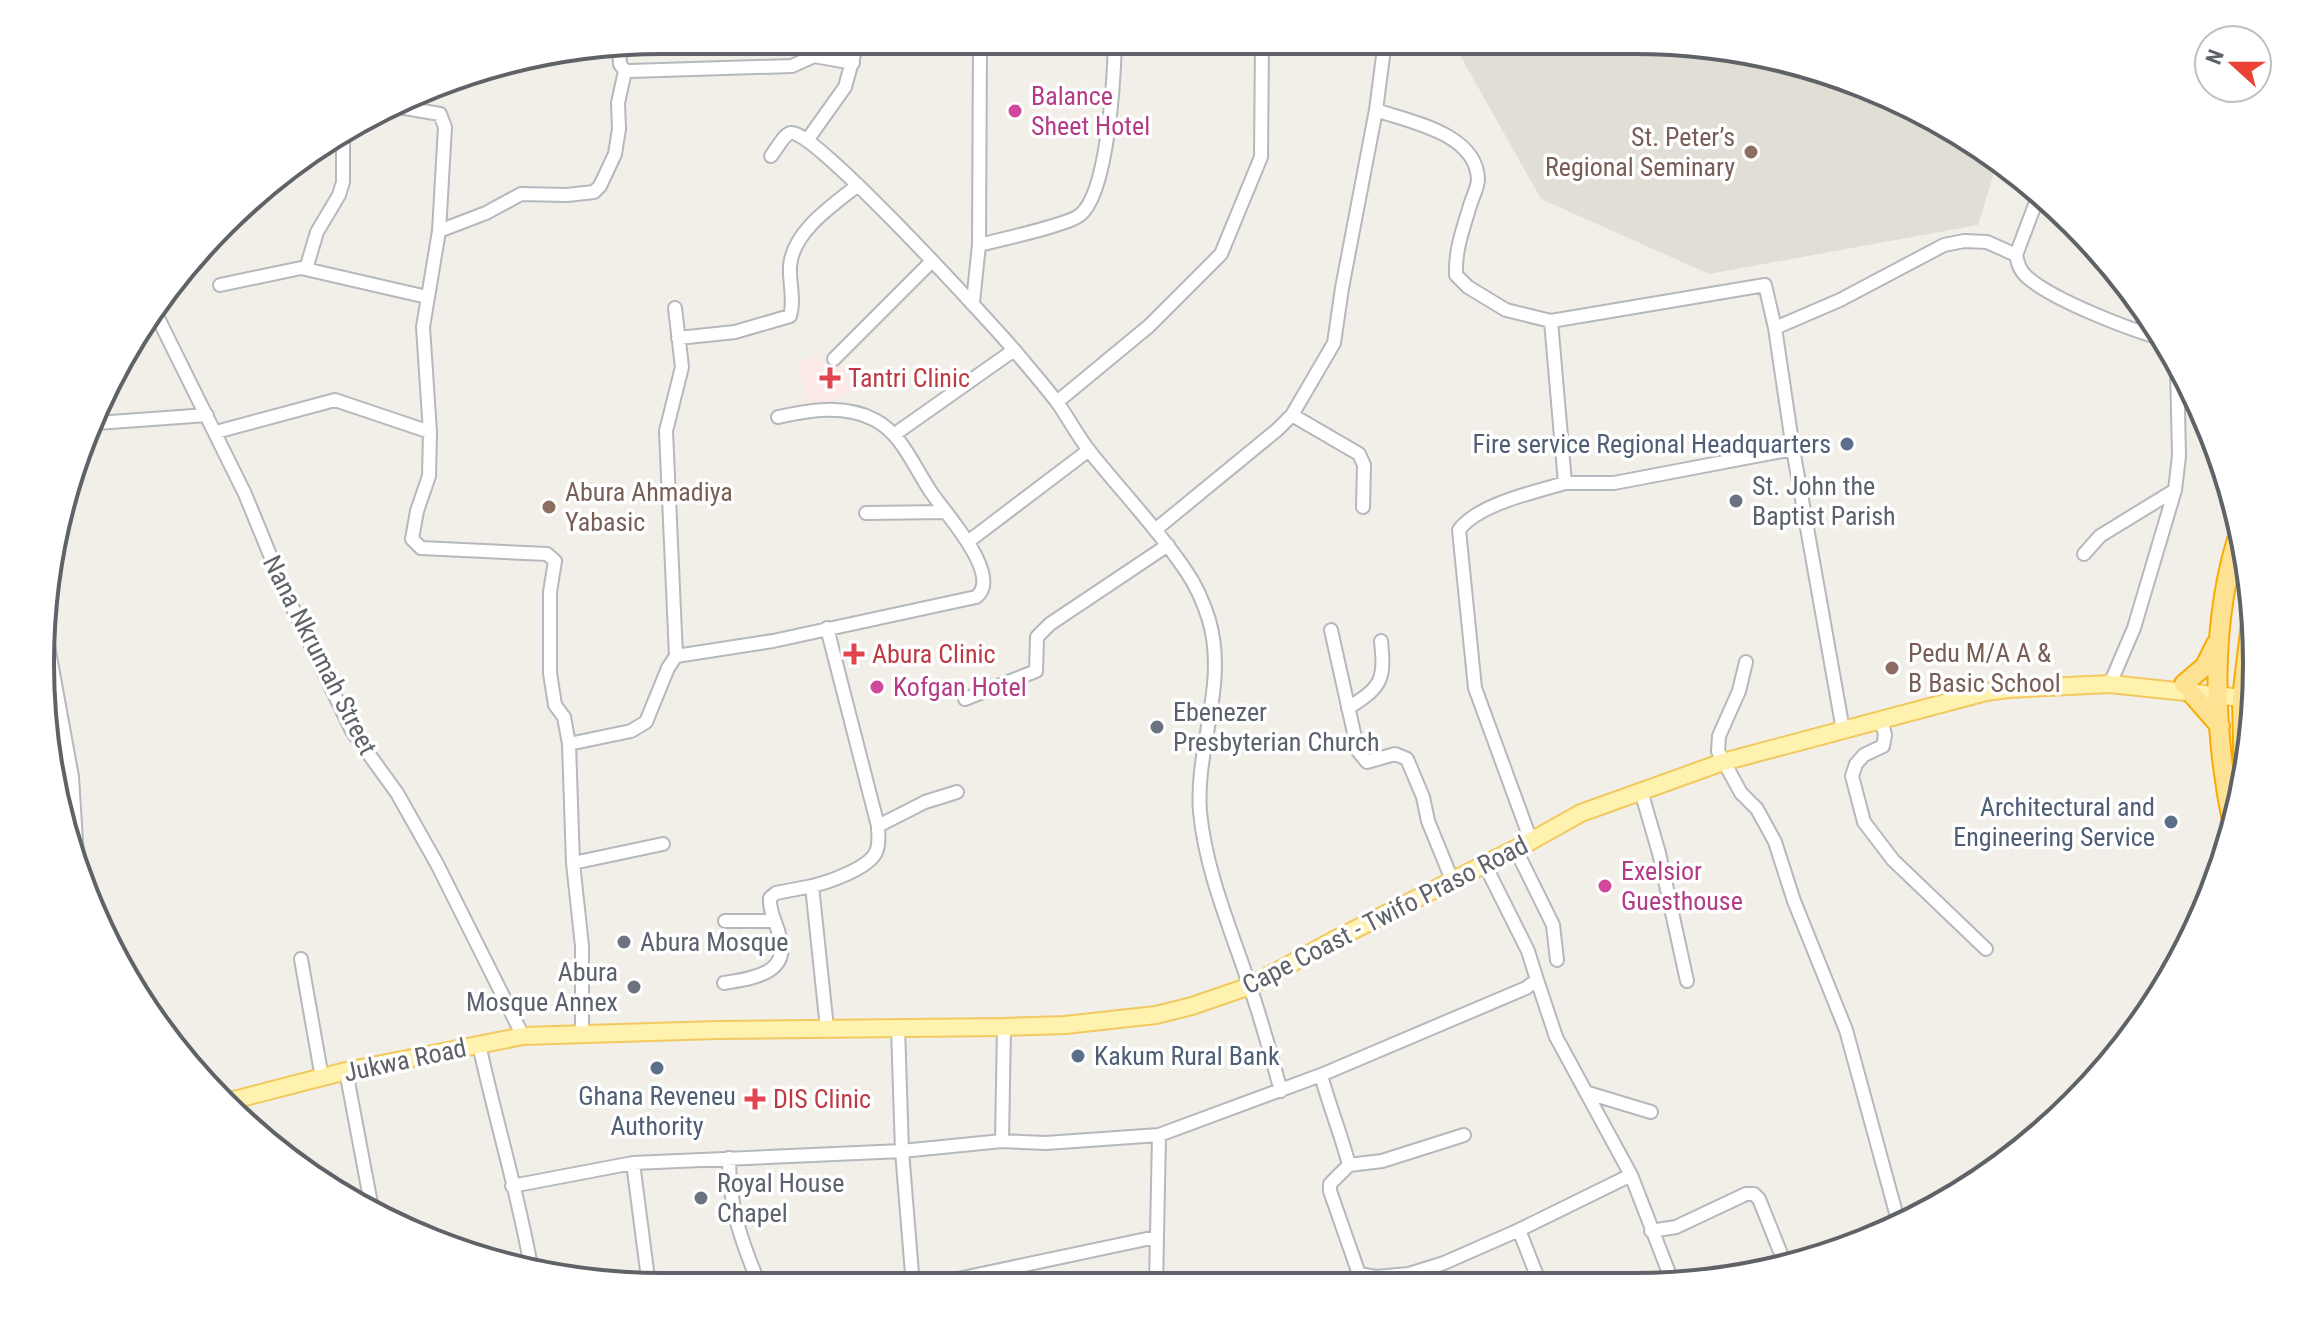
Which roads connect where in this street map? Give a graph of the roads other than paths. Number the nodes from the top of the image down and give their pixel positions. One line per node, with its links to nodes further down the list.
1 (855, 54): 7 (street)
2 (980, 54): 17 (street)
3 (1114, 54): 17 (street)
4 (1262, 54): 33 (street)
5 (1383, 54): 10 (street)
6 (619, 55): 8 (street)
7 (853, 63): 8 (street); 11 (street)
8 (625, 71): 16 (street)
9 (411, 109): 16 (street)
10 (1376, 110): 26 (street); 35 (street)
11 (808, 139): 13 (street); 14 (street)
12 (343, 146): 20 (street)
13 (771, 156)
14 (858, 185): 19 (street); 29 (street)
15 (2035, 205): 18 (street)
16 (439, 231): 22 (street)
17 (979, 245): 23 (street)
18 (2016, 255): 27 (street); 28 (street)
19 (932, 261): 23 (street); 31 (street)
20 (306, 269): 21 (street); 22 (street)
21 (220, 285)
22 (427, 297): 39 (street)
23 (973, 302): 30 (street)
24 (675, 308): 29 (street)
25 (160, 321): 34 (street, Nana Nkrumah Street)
26 (1551, 321): 27 (street); 43 (street)
27 (1775, 328): 41 (street)
28 (2144, 331)
29 (678, 338): 57 (street)
30 (1014, 350): 33 (street); 40 (street)
31 (834, 359)
32 (2178, 389): 44 (street)
33 (1057, 402): 42 (street)
34 (207, 415): 37 (street); 38 (street, Nana Nkrumah Street)
35 (1292, 415): 45 (street); 48 (street)
36 (778, 417): 40 (street)
37 (104, 423)
38 (216, 432): 39 (street); 96 (street, Nana Nkrumah Street)
39 (430, 432): 69 (street)
40 (895, 434): 46 (street)
41 (1793, 449): 43 (street); 68 (street)
42 (1089, 450): 48 (street); 49 (street)
43 (1565, 483): 76 (street)
44 (2175, 490): 51 (street); 60 (street)
45 (1363, 507)
46 (945, 512): 47 (street); 49 (street)
47 (866, 513)
48 (1155, 530): 50 (street)
49 (969, 541): 53 (street)
50 (1168, 545): 64 (street); 91 (street)
51 (2084, 554)
52 (2234, 561): 55 (highway)
53 (827, 628): 57 (street); 75 (street)
54 (1331, 630): 65 (street)
55 (2219, 638): 61 (highway); 62 (highway)
56 (1381, 641): 65 (street)
57 (676, 656): 69 (street)
58 (1746, 662): 70 (street)
59 (54, 681): 74 (street)
60 (2110, 684): 61 (main road, Cape Coast - Twifo Praso Road); 66 (main road, Cape Coast - Twifo Praso Road)
61 (2181, 689): 62 (main road, Cape Coast - Twifo Praso Road); 67 (highway)
62 (2220, 691): 63 (main road, Cape Coast - Twifo Praso Road); 67 (highway)
63 (2242, 692)
64 (965, 699)
65 (1348, 708): 81 (street)
66 (1881, 719): 68 (main road, Cape Coast - Twifo Praso Road); 85 (street)
67 (2220, 726): 73 (highway)
68 (1843, 730): 70 (main road, Cape Coast - Twifo Praso Road)
69 (569, 744): 79 (street)
70 (1723, 762): 71 (main road, Cape Coast - Twifo Praso Road); 115 (street)
71 (1641, 791): 76 (main road, Cape Coast - Twifo Praso Road); 89 (street)
72 (957, 792): 75 (street)
73 (2229, 792)
74 (75, 820)
75 (878, 826): 82 (street)
76 (1531, 841): 78 (main road, Cape Coast - Twifo Praso Road)
77 (663, 844): 79 (street)
78 (1515, 848): 80 (main road, Cape Coast - Twifo Praso Road); 87 (street)
79 (573, 863): 95 (street)
80 (1484, 863): 81 (main road, Cape Coast - Twifo Praso Road); 88 (street)
81 (1452, 880): 91 (main road, Cape Coast - Twifo Praso Road)
82 (812, 886): 84 (street); 93 (street)
83 (725, 921): 84 (street)
84 (773, 921): 90 (street)
85 (1986, 949)
86 (301, 959): 100 (street)
87 (1557, 960)
88 (1537, 980): 99 (street); 102 (street)
89 (1687, 981)
90 (724, 983)
91 (1250, 986): 92 (main road, Cape Coast - Twifo Praso Road); 101 (street)
92 (1004, 1027): 94 (main road, Cape Coast - Twifo Praso Road); 107 (street)
93 (827, 1028): 94 (main road, Cape Coast - Twifo Praso Road); 95 (main road, Cape Coast - Twifo Praso Road)
94 (898, 1028): 108 (street)
95 (582, 1033): 96 (main road, Jukwa Road)
96 (523, 1036): 97 (main road, Jukwa Road)
97 (479, 1044): 98 (main road, Jukwa Road); 113 (street)
98 (346, 1071): 100 (main road, Jukwa Road); 114 (street)
99 (1321, 1075): 101 (street); 111 (street)
100 (322, 1078): 103 (main road, Jukwa Road)
101 (1281, 1091): 105 (street)
102 (1588, 1093): 104 (street); 112 (street)
103 (238, 1099)
104 (1651, 1112)
105 (1159, 1135): 107 (street); 118 (street)
106 (1464, 1135): 111 (street)
107 (1002, 1141): 108 (street)
108 (902, 1151): 109 (street); 124 (street)
109 (729, 1158): 110 (street); 123 (street)
110 (633, 1163): 113 (street); 122 (street)
111 (1349, 1165): 127 (street)
112 (1631, 1175): 116 (street); 117 (street)
113 (512, 1186): 120 (street)
114 (370, 1197)
115 (1896, 1213)
116 (1519, 1230): 128 (street); 129 (street)
117 (1651, 1231): 119 (street); 121 (street)
118 (1156, 1237): 125 (street); 126 (street)
119 (1781, 1254)
120 (529, 1257)
121 (1668, 1272)
122 (647, 1273)
123 (754, 1273)
124 (912, 1273)
125 (986, 1273)
126 (1156, 1273)
127 (1359, 1273)
128 (1412, 1273)
129 (1536, 1273)

